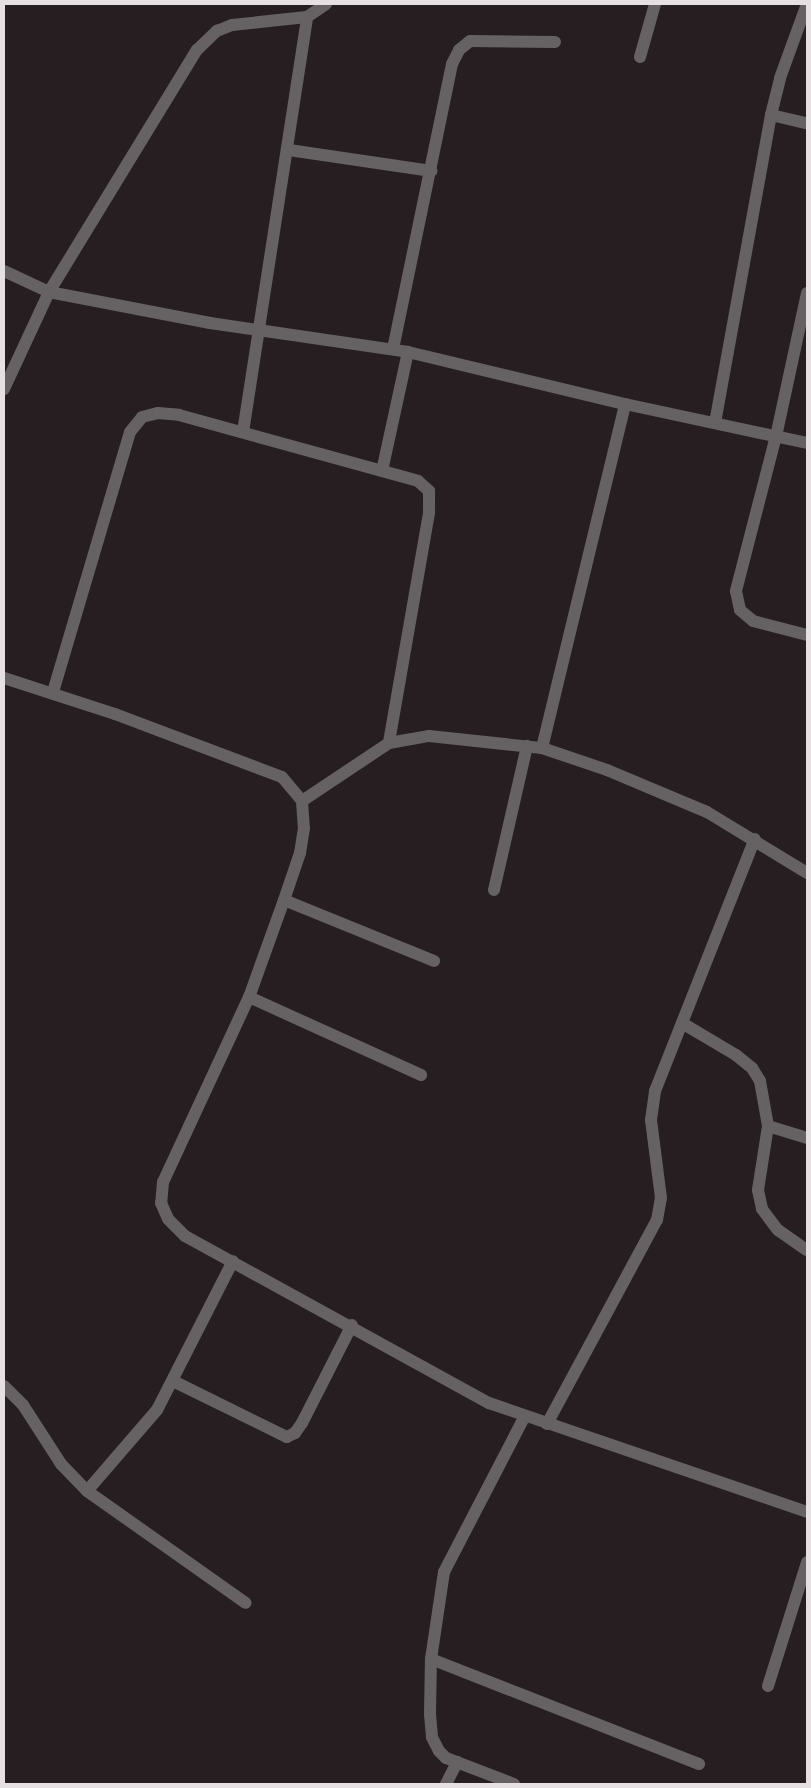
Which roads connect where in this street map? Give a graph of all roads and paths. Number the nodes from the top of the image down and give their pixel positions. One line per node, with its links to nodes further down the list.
1 (326, 4): 4 (street)
2 (656, 4): 6 (street)
3 (807, 4): 7 (street)
4 (307, 17): 9 (street); 12 (street)
5 (555, 42): 10 (street)
6 (640, 57)
7 (770, 115): 8 (street); 19 (street)
8 (807, 123)
9 (289, 150): 10 (street); 14 (street)
10 (431, 171): 15 (street)
11 (4, 271): 12 (street)
12 (50, 292): 14 (street); 17 (street)
13 (807, 293): 21 (street)
14 (258, 330): 15 (street); 20 (street)
15 (393, 349): 16 (street)
16 (408, 352): 18 (street); 23 (street)
17 (4, 388)
18 (625, 404): 19 (street); 29 (street)
19 (714, 423): 21 (street)
20 (244, 432): 23 (street); 26 (street)
21 (776, 436): 22 (street); 24 (street)
22 (807, 442)
23 (382, 471): 27 (street)
24 (807, 635)
25 (4, 678): 26 (street)
26 (53, 692): 30 (street)
27 (389, 743): 28 (street); 30 (street)
28 (526, 746): 29 (street); 33 (street)
29 (542, 748): 31 (street)
30 (302, 801): 34 (street)
31 (755, 839): 32 (street); 37 (street)
32 (807, 874)
33 (494, 890)
34 (284, 900): 35 (street); 36 (street)
35 (434, 961)
36 (248, 997): 38 (street); 42 (street)
37 (682, 1022): 39 (street); 47 (street)
38 (421, 1075)
39 (768, 1126): 40 (street); 41 (street)
40 (807, 1138)
41 (807, 1250)
42 (233, 1261): 43 (street); 44 (street)
43 (352, 1325): 44 (street); 46 (street)
44 (173, 1381): 48 (street)
45 (4, 1386): 48 (street)
46 (525, 1416): 47 (street); 52 (street)
47 (548, 1424): 49 (street)
48 (87, 1491): 51 (street)
49 (807, 1512)
50 (807, 1562): 53 (street)
51 (246, 1603)
52 (431, 1659): 54 (street); 55 (street)
53 (768, 1686)
54 (456, 1762): 56 (street); 57 (street)
55 (699, 1764)
56 (446, 1784)
57 (514, 1784)

